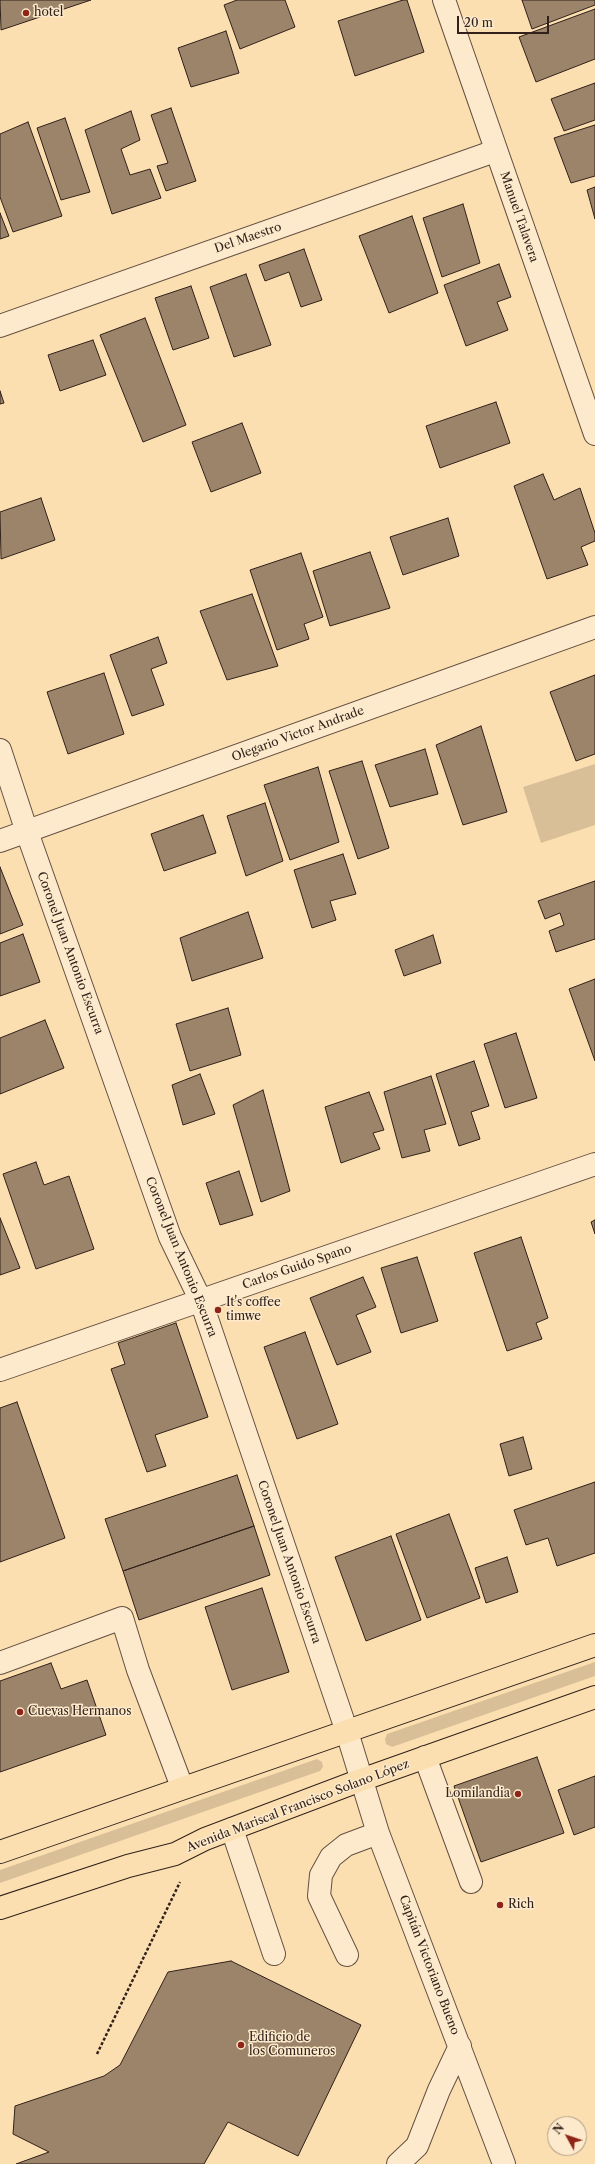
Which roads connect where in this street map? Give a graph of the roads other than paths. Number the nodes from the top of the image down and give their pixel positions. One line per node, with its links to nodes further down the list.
1 (444, 0): 2 (street, Manuel Talavera)
2 (495, 151): 3 (street, Del Maestro); 4 (street, Manuel Talavera)
3 (0, 326)
4 (595, 434)
5 (595, 627): 7 (street, Olegario Victor Andrade)
6 (0, 750): 7 (street, Coronel Juan Antonio Escurra)
7 (27, 832): 8 (street, Olegario Victor Andrade); 10 (street, Coronel Juan Antonio Escurra)
8 (0, 841)
9 (595, 1164): 10 (street, Carlos Guido Spano)
10 (201, 1301): 11 (street, Carlos Guido Spano); 15 (street, Coronel Juan Antonio Escurra)
11 (0, 1370)
12 (595, 1645): 15 (highway)
13 (0, 1663): 18 (street)
14 (595, 1697): 16 (highway, Avenida Mariscal Francisco Solano López)
15 (347, 1732): 17 (street, Coronel Juan Antonio Escurra); 18 (highway)
16 (425, 1757): 17 (highway, Avenida Mariscal Francisco Solano López); 22 (street)
17 (359, 1773): 19 (highway, Avenida Mariscal Francisco Solano López); 20 (street, Capitán Victoriano Bueno)
18 (182, 1787): 21 (highway)
19 (232, 1829): 23 (highway, Avenida Mariscal Francisco Solano López); 24 (street)
20 (378, 1833): 25 (street); 26 (street, Capitán Victoriano Bueno)
21 (0, 1852)
22 (471, 1882)
23 (0, 1908)
24 (274, 1954)
25 (347, 1956)
26 (460, 2046): 27 (street); 29 (street, Capitán Victoriano Bueno)
27 (420, 2155): 28 (street)
28 (398, 2164)
29 (504, 2164)

